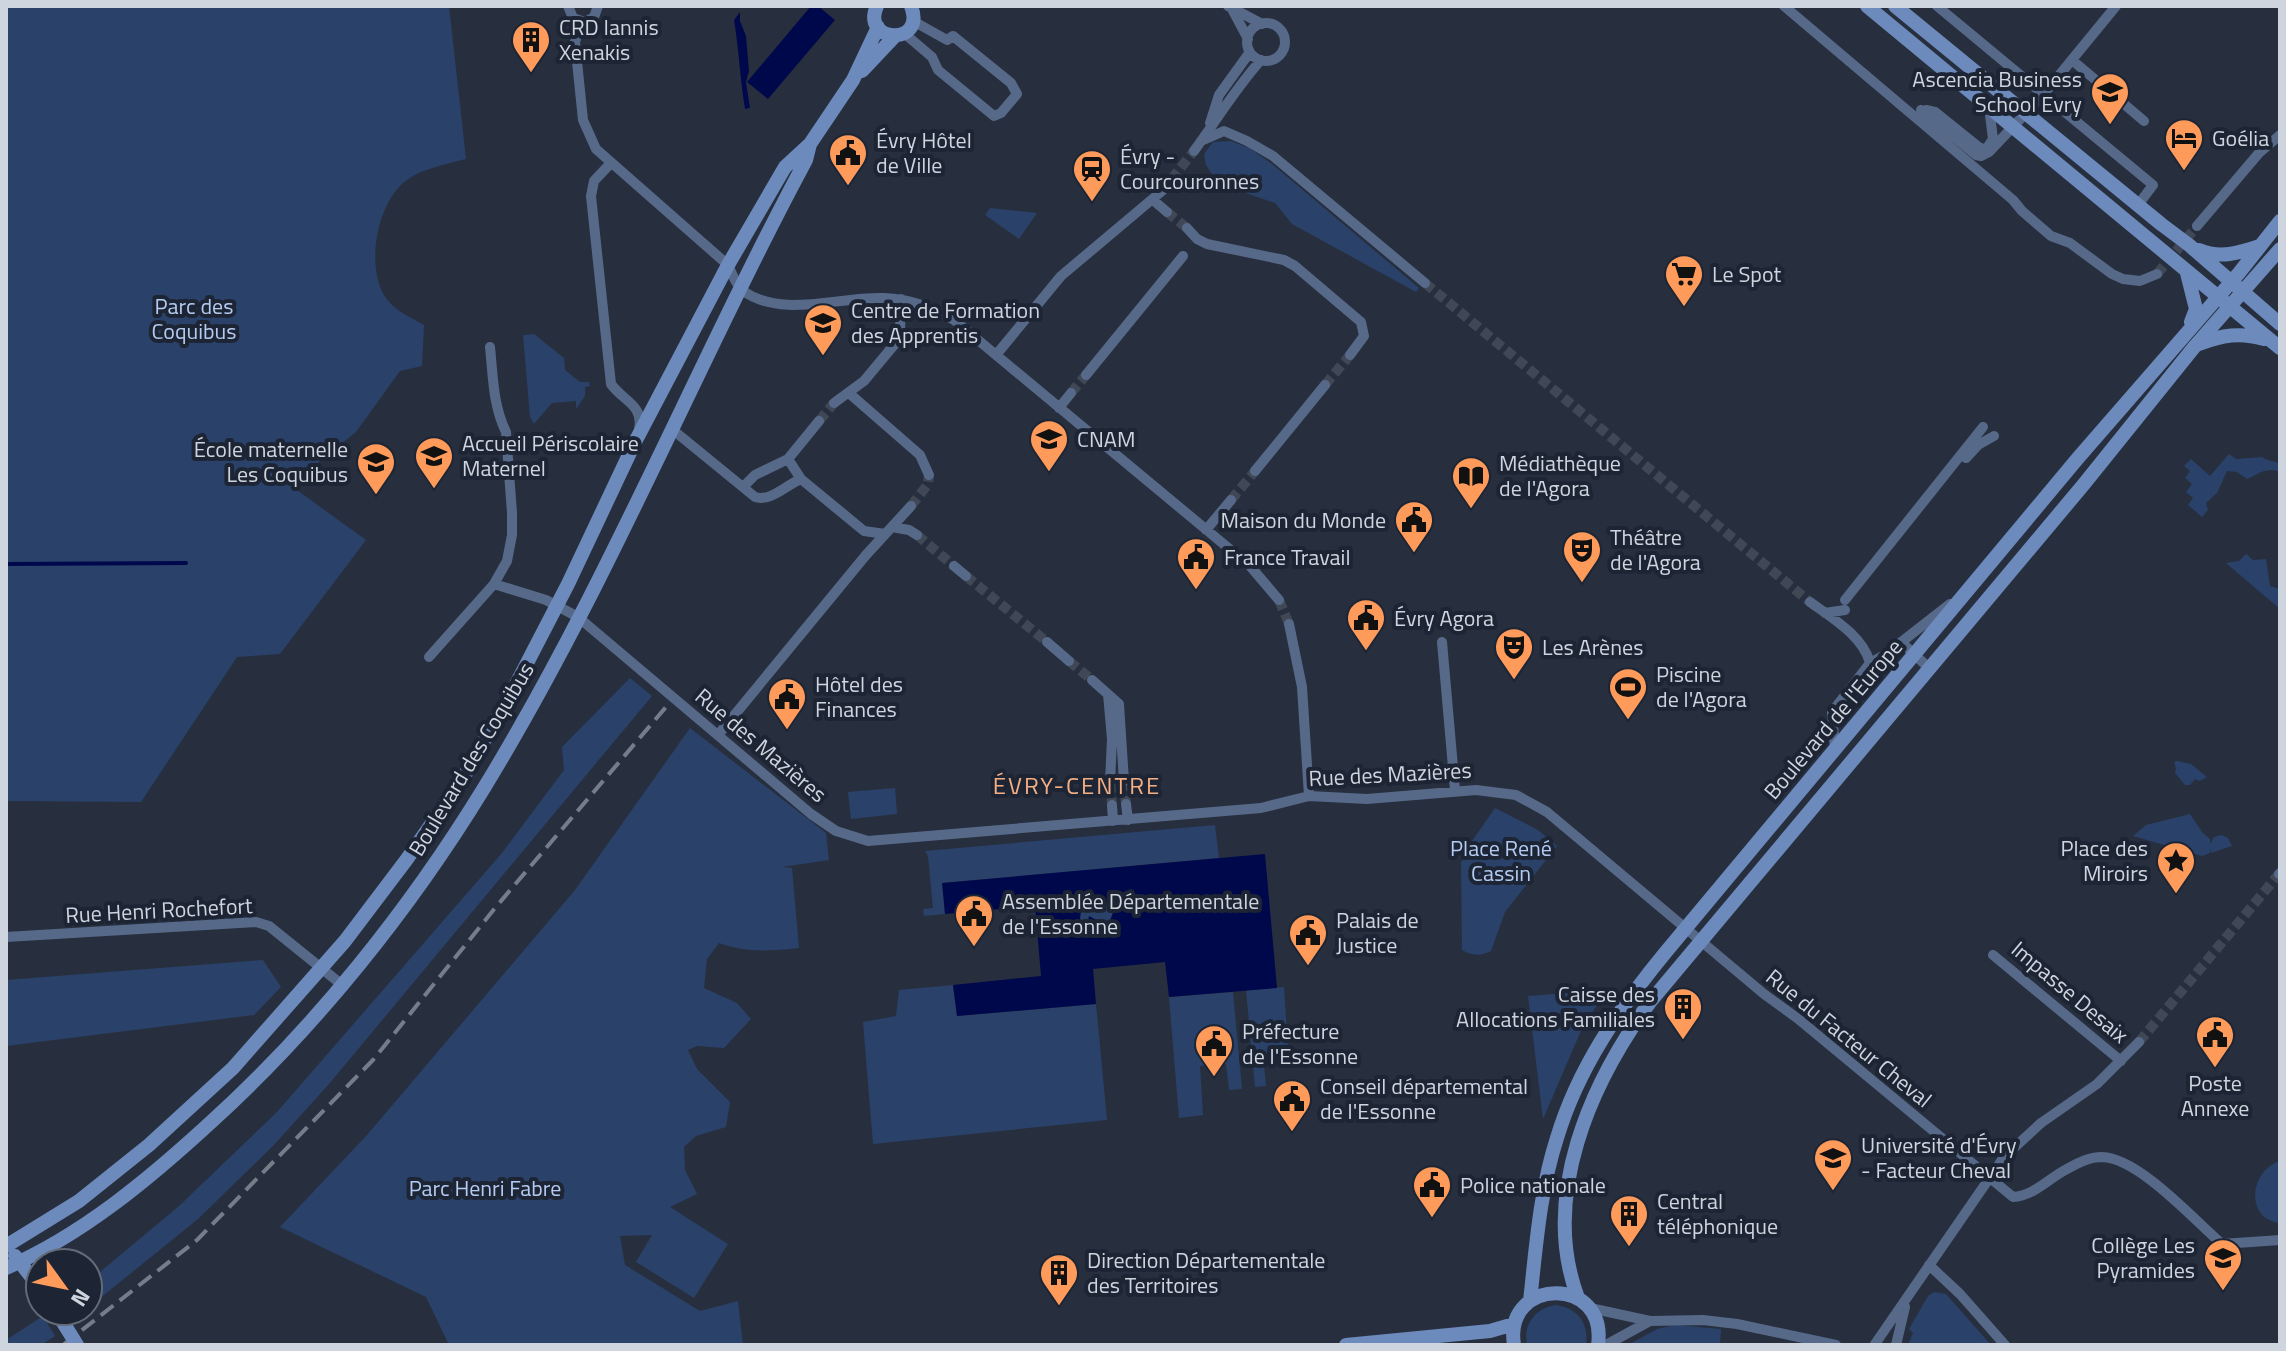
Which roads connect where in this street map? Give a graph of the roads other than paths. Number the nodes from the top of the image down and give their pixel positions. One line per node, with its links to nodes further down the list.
1 (568, 6): 10 (street)
2 (598, 6): 10 (street)
3 (877, 6): 13 (main road)
4 (1784, 6): 23 (street)
5 (1867, 6): 22 (main road)
6 (1895, 6): 26 (main road)
7 (1937, 6): 21 (street)
8 (2116, 6): 19 (street)
9 (1230, 8): 12 (street); 14 (street)
10 (581, 22): 34 (street)
11 (906, 24): 13 (main road); 15 (street); 17 (street); 20 (main road, Boulevard des Coquibus)
12 (1262, 24): 14 (street); 18 (street)
13 (878, 27): 20 (main road, Boulevard des Coquibus)
14 (1248, 39): 16 (street)
15 (947, 40): 17 (street); 17 (street)
16 (1250, 52): 18 (street); 24 (street)
17 (932, 57)
18 (1261, 60): 24 (street)
19 (2072, 60): 21 (street); 27 (street)
20 (853, 80): 32 (main road, Boulevard des Coquibus)
21 (2043, 95): 26 (street); 37 (street)
22 (1989, 107): 25 (street); 28 (main road)
23 (1906, 109): 25 (street); 48 (street)
24 (1217, 110): 30 (street); 31 (street)
25 (1921, 110): 28 (street)
26 (2027, 113): 28 (street); 37 (main road)
27 (2144, 121)
28 (2013, 128): 47 (main road)
29 (2280, 135): 40 (street)
30 (1201, 141): 31 (street); 33 (street)
31 (1247, 141): 50 (street)
32 (810, 144): 46 (main road, Boulevard des Coquibus); 51 (main road, Boulevard des Coquibus)
33 (1194, 151)
34 (610, 164): 46 (street); 73 (street)
35 (1162, 191): 36 (street)
36 (1153, 200): 38 (street); 61 (street)
37 (2138, 205): 43 (main road)
38 (1167, 212)
39 (2280, 221): 44 (main road, Boulevard de l'Europe)
40 (2197, 226)
41 (1187, 228): 42 (street)
42 (1197, 239): 62 (street); 63 (street)
43 (2189, 245): 44 (main road); 49 (main road)
44 (2260, 246): 49 (main road, Boulevard de l'Europe)
45 (2280, 249): 52 (main road, Boulevard de l'Europe)
46 (728, 265): 51 (street); 73 (main road, Boulevard des Coquibus)
47 (2187, 272): 53 (main road); 57 (main road)
48 (2157, 274)
49 (2231, 282): 52 (main road); 53 (main road, Boulevard de l'Europe)
50 (1425, 283)
51 (741, 290): 54 (street); 71 (main road, Boulevard des Coquibus)
52 (2242, 293): 55 (main road, Boulevard de l'Europe); 56 (main road)
53 (2217, 296): 55 (main road); 57 (main road, Boulevard de l'Europe)
54 (901, 299): 61 (street); 66 (street)
55 (2230, 307): 58 (main road); 59 (main road, Boulevard de l'Europe)
56 (2280, 324)
57 (2188, 330): 90 (main road, Boulevard de l'Europe)
58 (2276, 345): 59 (main road)
59 (2195, 346): 104 (main road, Boulevard de l'Europe)
60 (490, 347): 89 (street)
61 (996, 355): 68 (street)
62 (1350, 355)
63 (1086, 375)
64 (1325, 385): 75 (street)
65 (1071, 393): 68 (street)
66 (850, 394): 67 (street); 77 (street)
67 (834, 403)
68 (1059, 408): 83 (street)
69 (819, 421): 74 (street)
70 (1983, 427): 76 (street)
71 (673, 430): 79 (street); 95 (main road, Boulevard des Coquibus)
72 (1994, 436): 76 (street)
73 (635, 442): 93 (main road, Boulevard des Coquibus)
74 (788, 459): 78 (street); 79 (street)
75 (1255, 471)
76 (1949, 471): 94 (street)
77 (929, 475)
78 (801, 479): 79 (street); 84 (street)
79 (743, 487)
80 (1231, 500): 83 (street)
81 (911, 506): 82 (street)
82 (888, 530): 84 (street); 85 (street); 86 (street)
83 (1206, 530): 91 (street)
84 (864, 531): 86 (street)
85 (917, 535)
86 (866, 555): 107 (street)
87 (954, 566): 88 (street)
88 (966, 576)
89 (494, 584): 93 (street, Rue des Mazières); 101 (street)
90 (1970, 588): 99 (street); 100 (main road, Boulevard de l'Europe)
91 (1279, 600)
92 (1810, 602): 94 (street)
93 (557, 605): 95 (street, Rue des Mazières); 121 (main road, Boulevard des Coquibus)
94 (1825, 613): 103 (street)
95 (578, 617): 107 (street, Rue des Mazières); 122 (main road, Boulevard des Coquibus)
96 (1289, 624): 112 (street)
97 (1047, 642): 102 (street)
98 (1442, 642): 111 (street)
99 (1901, 642): 100 (street); 103 (street)
100 (1915, 655): 104 (street); 108 (main road, Boulevard de l'Europe)
101 (429, 657)
102 (1069, 661)
103 (1870, 663): 108 (street)
104 (1929, 668): 119 (main road, Boulevard de l'Europe)
105 (1092, 680): 106 (street)
106 (1108, 694): 109 (street); 110 (street)
107 (718, 735): 116 (street, Rue des Mazières)
108 (1835, 750): 117 (main road, Boulevard de l'Europe)
109 (1124, 781)
110 (1110, 783)
111 (1455, 790): 112 (street, Rue des Mazières); 117 (street, Rue des Mazières)
112 (1309, 796): 115 (street, Rue des Mazières)
113 (1126, 804): 115 (street)
114 (1112, 805): 116 (street)
115 (1128, 820): 116 (street, Rue des Mazières)
116 (1113, 821)
117 (1686, 929): 119 (street, Rue du Facteur Cheval); 133 (main road, Boulevard de l'Europe)
118 (6, 937): 121 (street, Rue Henri Rochefort)
119 (1702, 941): 125 (street, Rue du Facteur Cheval); 134 (main road, Boulevard de l'Europe)
120 (1993, 955): 124 (street, Impasse Desaix)
121 (323, 968): 122 (street, Rue Henri Rochefort); 127 (main road, Boulevard des Coquibus)
122 (341, 984): 128 (main road, Boulevard des Coquibus)
123 (2139, 1042): 124 (street)
124 (2121, 1061): 125 (street)
125 (1988, 1177): 126 (street, Rue du Facteur Cheval); 129 (street)
126 (2280, 1240)
127 (6, 1246): 128 (main road)
128 (21, 1262): 130 (main road); 131 (main road, Boulevard des Coquibus)
129 (1929, 1265): 132 (street); 146 (street)
130 (24, 1266)
131 (6, 1268)
132 (1907, 1298): 138 (street); 145 (street)
133 (1530, 1301): 134 (main road); 136 (main road)
134 (1584, 1303): 135 (street); 142 (main road, Boulevard de l'Europe)
135 (1650, 1321): 143 (street); 144 (street)
136 (1514, 1324): 140 (main road); 141 (main road)
137 (66, 1327): 139 (main road, bridge)
138 (1874, 1344): 145 (street)
139 (77, 1345)
140 (1346, 1345)
141 (1514, 1345)
142 (1598, 1345)
143 (1606, 1345)
144 (1836, 1345)
145 (1894, 1345)
146 (2005, 1345)

